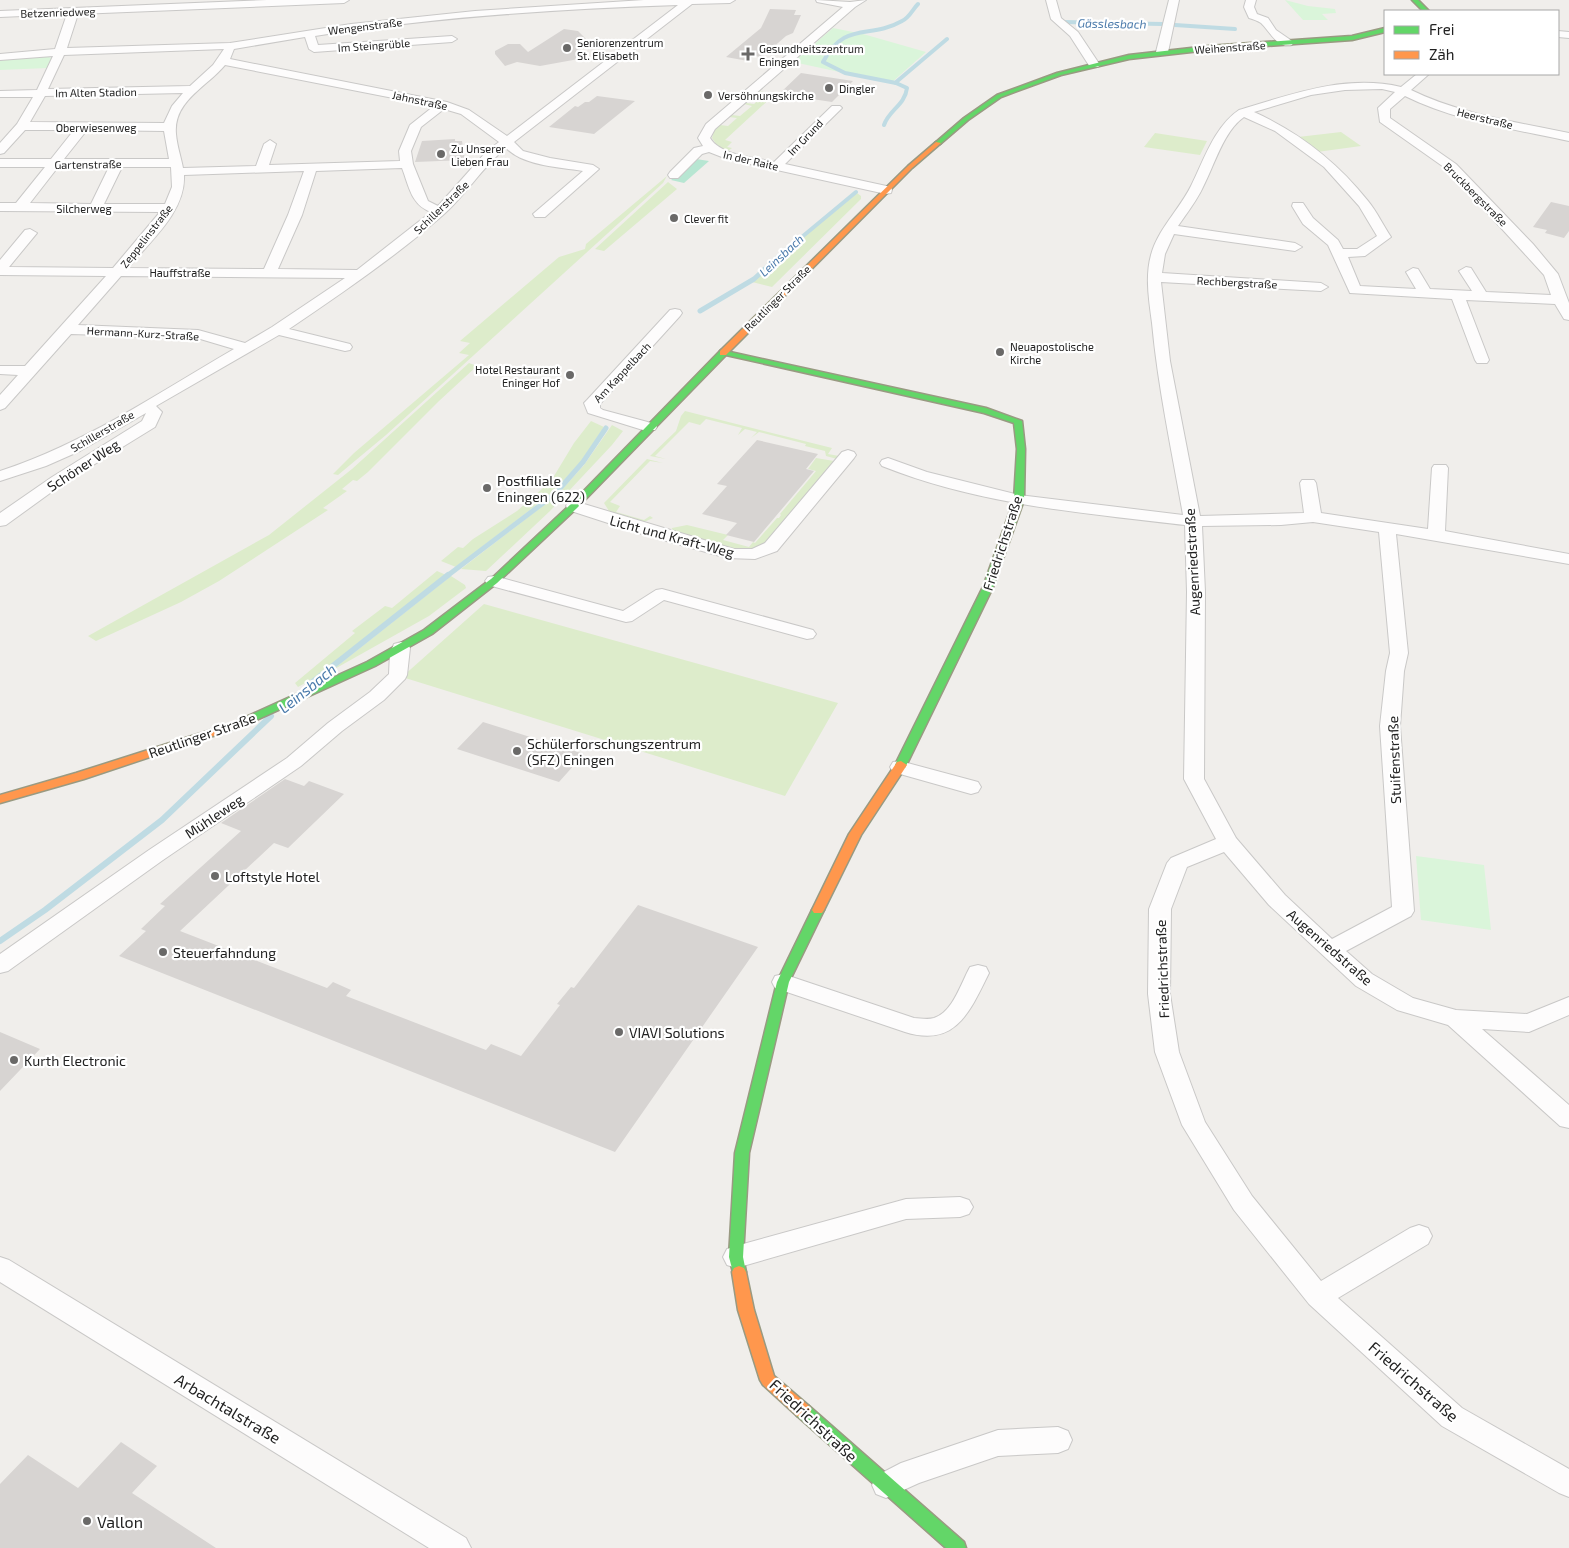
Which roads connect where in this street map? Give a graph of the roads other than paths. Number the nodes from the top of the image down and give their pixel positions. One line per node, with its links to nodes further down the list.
1 (344, 0): 8 (street, Betzenriedweg)
2 (690, 0): 3 (street, Wengenstraße); 9 (street, Wengenstraße); 37 (street, Schillerstraße)
3 (730, 0)
4 (821, 0): 10 (street)
5 (1051, 0): 23 (street)
6 (1174, 0): 20 (street)
7 (1251, 0): 17 (street)
8 (327, 1): 11 (street, Betzenriedweg); 13 (street)
9 (643, 1): 13 (street, Wengenstraße)
10 (856, 1): 39 (street, In der Raite)
11 (73, 12): 12 (street, Betzenriedweg); 19 (street)
12 (0, 14)
13 (351, 27): 14 (street, Wengenstraße)
14 (309, 32): 16 (street, Im Steingrüble); 18 (street, Wengenstraße)
15 (1384, 32): 17 (main road, Weihenstraße)
16 (452, 39)
17 (1288, 43): 20 (main road, Weihenstraße)
18 (230, 46): 19 (street, Wengenstraße); 22 (street)
19 (60, 52): 21 (street, Wengenstraße); 27 (street)
20 (1162, 52): 23 (main road, Weihenstraße)
21 (0, 57)
22 (223, 61): 25 (street); 29 (street, Jahnstraße)
23 (1094, 65): 50 (main road, Reutlinger Straße)
24 (1422, 75): 26 (street)
25 (193, 89): 27 (street, Im Alten Stadion); 34 (street)
26 (1404, 91): 31 (street, Augenriedstraße); 35 (street, Heerstraße); 73 (street, Bruckbergstraße)
27 (41, 93): 28 (street, Im Alten Stadion); 32 (street)
28 (0, 94)
29 (443, 104): 37 (street, Jahnstraße); 43 (street)
30 (836, 108): 45 (street, Im Grund)
31 (1243, 112): 58 (street, Augenriedstraße); 61 (street)
32 (22, 126): 33 (street, Oberwiesenweg); 36 (street)
33 (83, 127): 34 (street, Oberwiesenweg); 44 (street)
34 (170, 127): 46 (street, Zeppelinstraße)
35 (1569, 137)
36 (5, 139): 40 (street)
37 (507, 142): 56 (street, Schillerstraße); 57 (street, Jahnstraße)
38 (270, 144): 48 (street)
39 (710, 148): 45 (street, In der Raite); 49 (street)
40 (0, 150)
41 (0, 163): 44 (street, Gartenstraße)
42 (117, 164): 44 (street, Gartenstraße); 46 (street, Gartenstraße); 54 (street)
43 (407, 164): 47 (street, Gartenstraße); 56 (street)
44 (53, 165): 53 (street)
45 (776, 166): 50 (street, In der Raite)
46 (177, 167): 48 (street, Gartenstraße); 55 (street, Zeppelinstraße)
47 (311, 168): 48 (street, Gartenstraße); 66 (street)
48 (261, 169)
49 (674, 175)
50 (886, 190): 80 (main road, Reutlinger Straße)
51 (1298, 206): 61 (street)
52 (0, 207): 53 (street, Silcherweg)
53 (20, 207): 54 (street, Silcherweg)
54 (95, 208): 55 (street, Silcherweg)
55 (169, 208): 64 (street, Zeppelinstraße)
56 (440, 211): 67 (street, Schillerstraße)
57 (540, 214)
58 (1170, 229): 60 (street); 68 (street, Augenriedstraße)
59 (30, 233): 62 (street)
60 (1295, 247)
61 (1339, 253): 70 (street)
62 (0, 270): 64 (street, Hauffstraße)
63 (1466, 271): 72 (street)
64 (117, 272): 66 (street, Hauffstraße); 76 (street, Zeppelinstraße)
65 (1413, 272): 70 (street)
66 (269, 273): 67 (street, Hauffstraße)
67 (360, 274): 77 (street, Schillerstraße)
68 (1154, 277): 69 (street, Rechbergstraße); 96 (street, Augenriedstraße)
69 (1320, 287)
70 (1426, 294): 71 (street)
71 (1458, 296): 72 (street); 81 (street)
72 (1482, 296): 73 (street)
73 (1560, 300): 75 (street, Bruckbergstraße)
74 (675, 313): 86 (street, Am Kappelbach)
75 (1569, 316)
76 (66, 329): 79 (street, Hermann-Kurz-Straße); 83 (street, Zeppelinstraße)
77 (277, 330): 78 (street); 79 (street, Schillerstraße)
78 (345, 347)
79 (248, 348): 85 (street, Schillerstraße)
80 (724, 352): 86 (main road, Reutlinger Straße); 92 (main road, Friedrichstraße)
81 (1482, 360)
82 (0, 370): 83 (street)
83 (28, 371): 84 (street, Zeppelinstraße)
84 (0, 405)
85 (146, 406): 90 (street, Schillerstraße); 95 (street, Schöner Weg)
86 (649, 427): 93 (main road, Reutlinger Straße)
87 (848, 455): 93 (street, Licht und Kraft-Weg)
88 (888, 463): 92 (street)
89 (1440, 468): 98 (street)
90 (0, 476)
91 (1308, 483): 94 (street)
92 (1019, 500): 96 (street); 103 (main road, Friedrichstraße)
93 (574, 506): 100 (main road, Reutlinger Straße)
94 (1314, 517): 96 (street); 97 (street)
95 (0, 521)
96 (1193, 521): 106 (street, Augenriedstraße)
97 (1387, 528): 98 (street); 107 (street, Stuifenstraße)
98 (1436, 535): 99 (street)
99 (1569, 560)
100 (494, 581): 101 (street); 102 (main road, Reutlinger Straße)
101 (807, 634)
102 (402, 648): 105 (main road, Reutlinger Straße); 108 (street, Mühleweg)
103 (900, 767): 104 (street); 110 (main road, Friedrichstraße)
104 (971, 788)
105 (0, 799)
106 (1228, 842): 107 (street, Augenriedstraße); 118 (street, Friedrichstraße)
107 (1330, 950): 112 (street, Augenriedstraße)
108 (0, 965)
109 (978, 973): 110 (street)
110 (783, 982): 116 (main road, Friedrichstraße)
111 (1569, 1005): 112 (street, Augenriedstraße)
112 (1456, 1019): 113 (street, Augenriedstraße)
113 (1569, 1119)
114 (960, 1207): 116 (street)
115 (1419, 1236): 118 (street)
116 (736, 1257): 121 (main road, Friedrichstraße)
117 (0, 1268): 122 (street, Arbachtalstraße)
118 (1318, 1296): 120 (street, Friedrichstraße)
119 (1058, 1440): 121 (street)
120 (1569, 1484)
121 (886, 1485): 123 (main road, Friedrichstraße)
122 (456, 1548)
123 (958, 1548)

